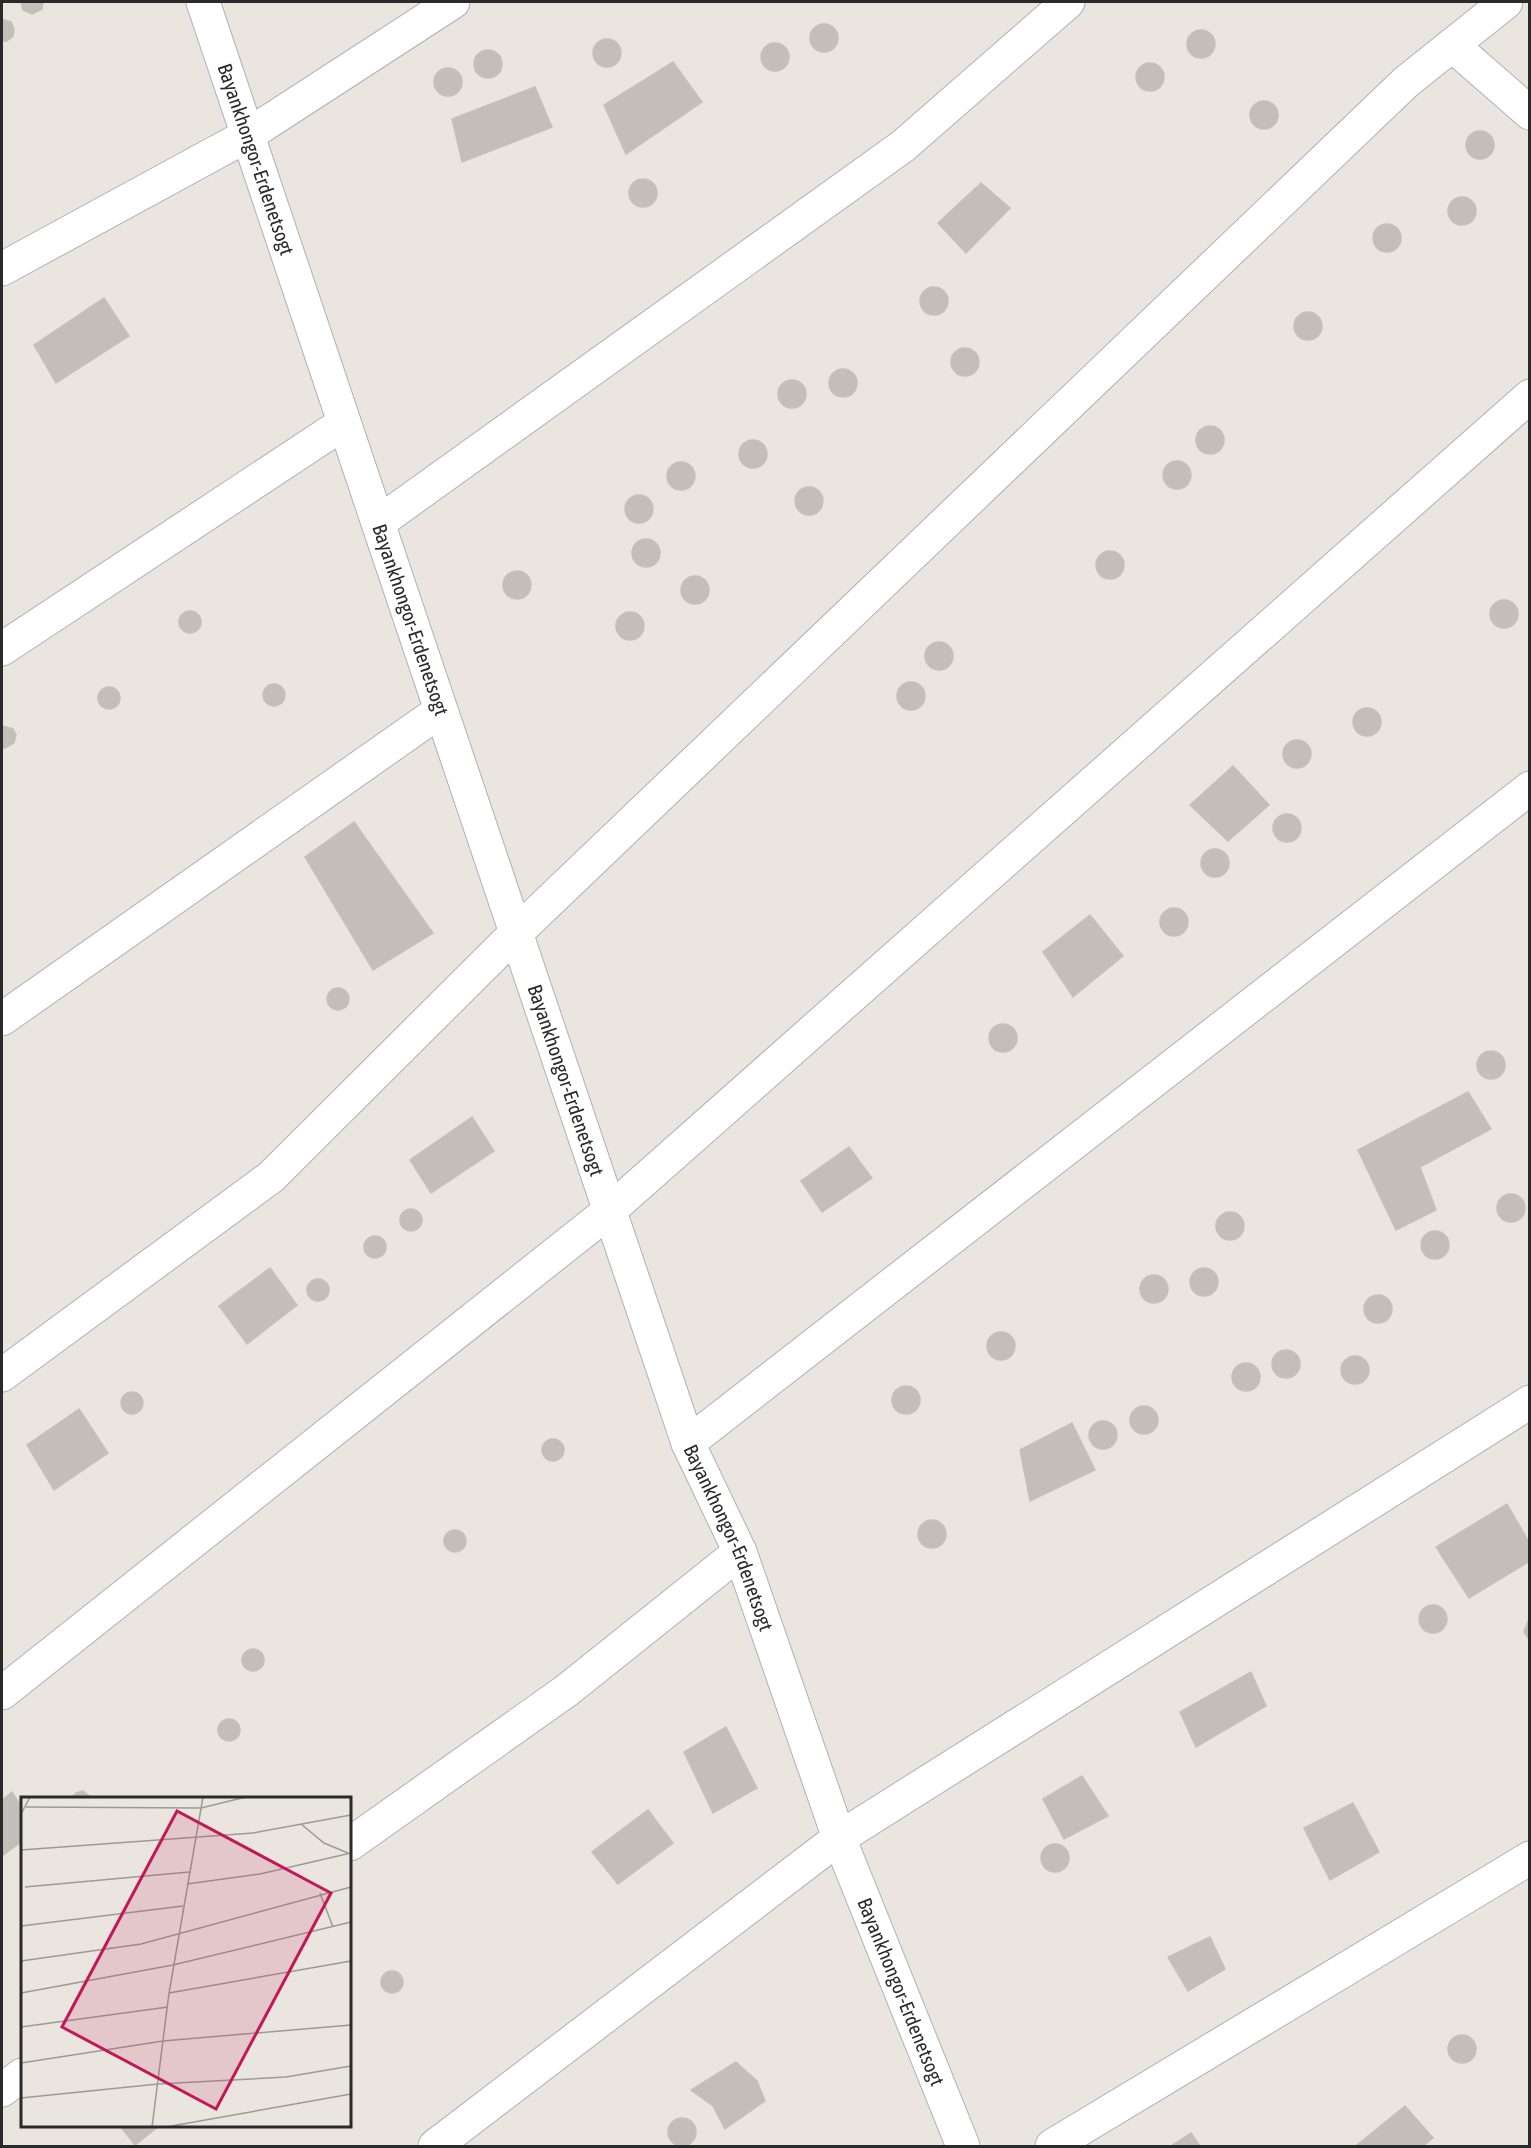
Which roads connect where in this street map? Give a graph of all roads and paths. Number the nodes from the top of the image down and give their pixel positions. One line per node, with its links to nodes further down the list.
1 (203, 2): 7 (street, Bayankhongor-Erdenetsogt)
2 (453, 2): 7 (street)
3 (1068, 2): 11 (street)
4 (1506, 2): 5 (street)
5 (1452, 45): 6 (street); 15 (street)
6 (1530, 113)
7 (248, 135): 8 (street); 10 (street, Bayankhongor-Erdenetsogt)
8 (2, 269)
9 (1530, 396): 17 (street)
10 (344, 423): 11 (street, Bayankhongor-Erdenetsogt); 12 (street)
11 (378, 523): 13 (street, Bayankhongor-Erdenetsogt)
12 (2, 649)
13 (440, 711): 15 (street, Bayankhongor-Erdenetsogt); 16 (street)
14 (1530, 788): 20 (street)
15 (515, 934): 17 (street, Bayankhongor-Erdenetsogt); 18 (street)
16 (2, 1019)
17 (608, 1212): 20 (street, Bayankhongor-Erdenetsogt); 22 (street)
18 (2, 1375)
19 (1530, 1402): 23 (street)
20 (688, 1443): 21 (street, Bayankhongor-Erdenetsogt)
21 (740, 1552): 23 (street, Bayankhongor-Erdenetsogt); 24 (street)
22 (2, 1693)
23 (839, 1838): 28 (street); 29 (street, Bayankhongor-Erdenetsogt)
24 (351, 1843)
25 (1530, 1858): 30 (street)
26 (21, 2076): 27 (street)
27 (2, 2090)
28 (435, 2146)
29 (963, 2146)
30 (1052, 2146)

